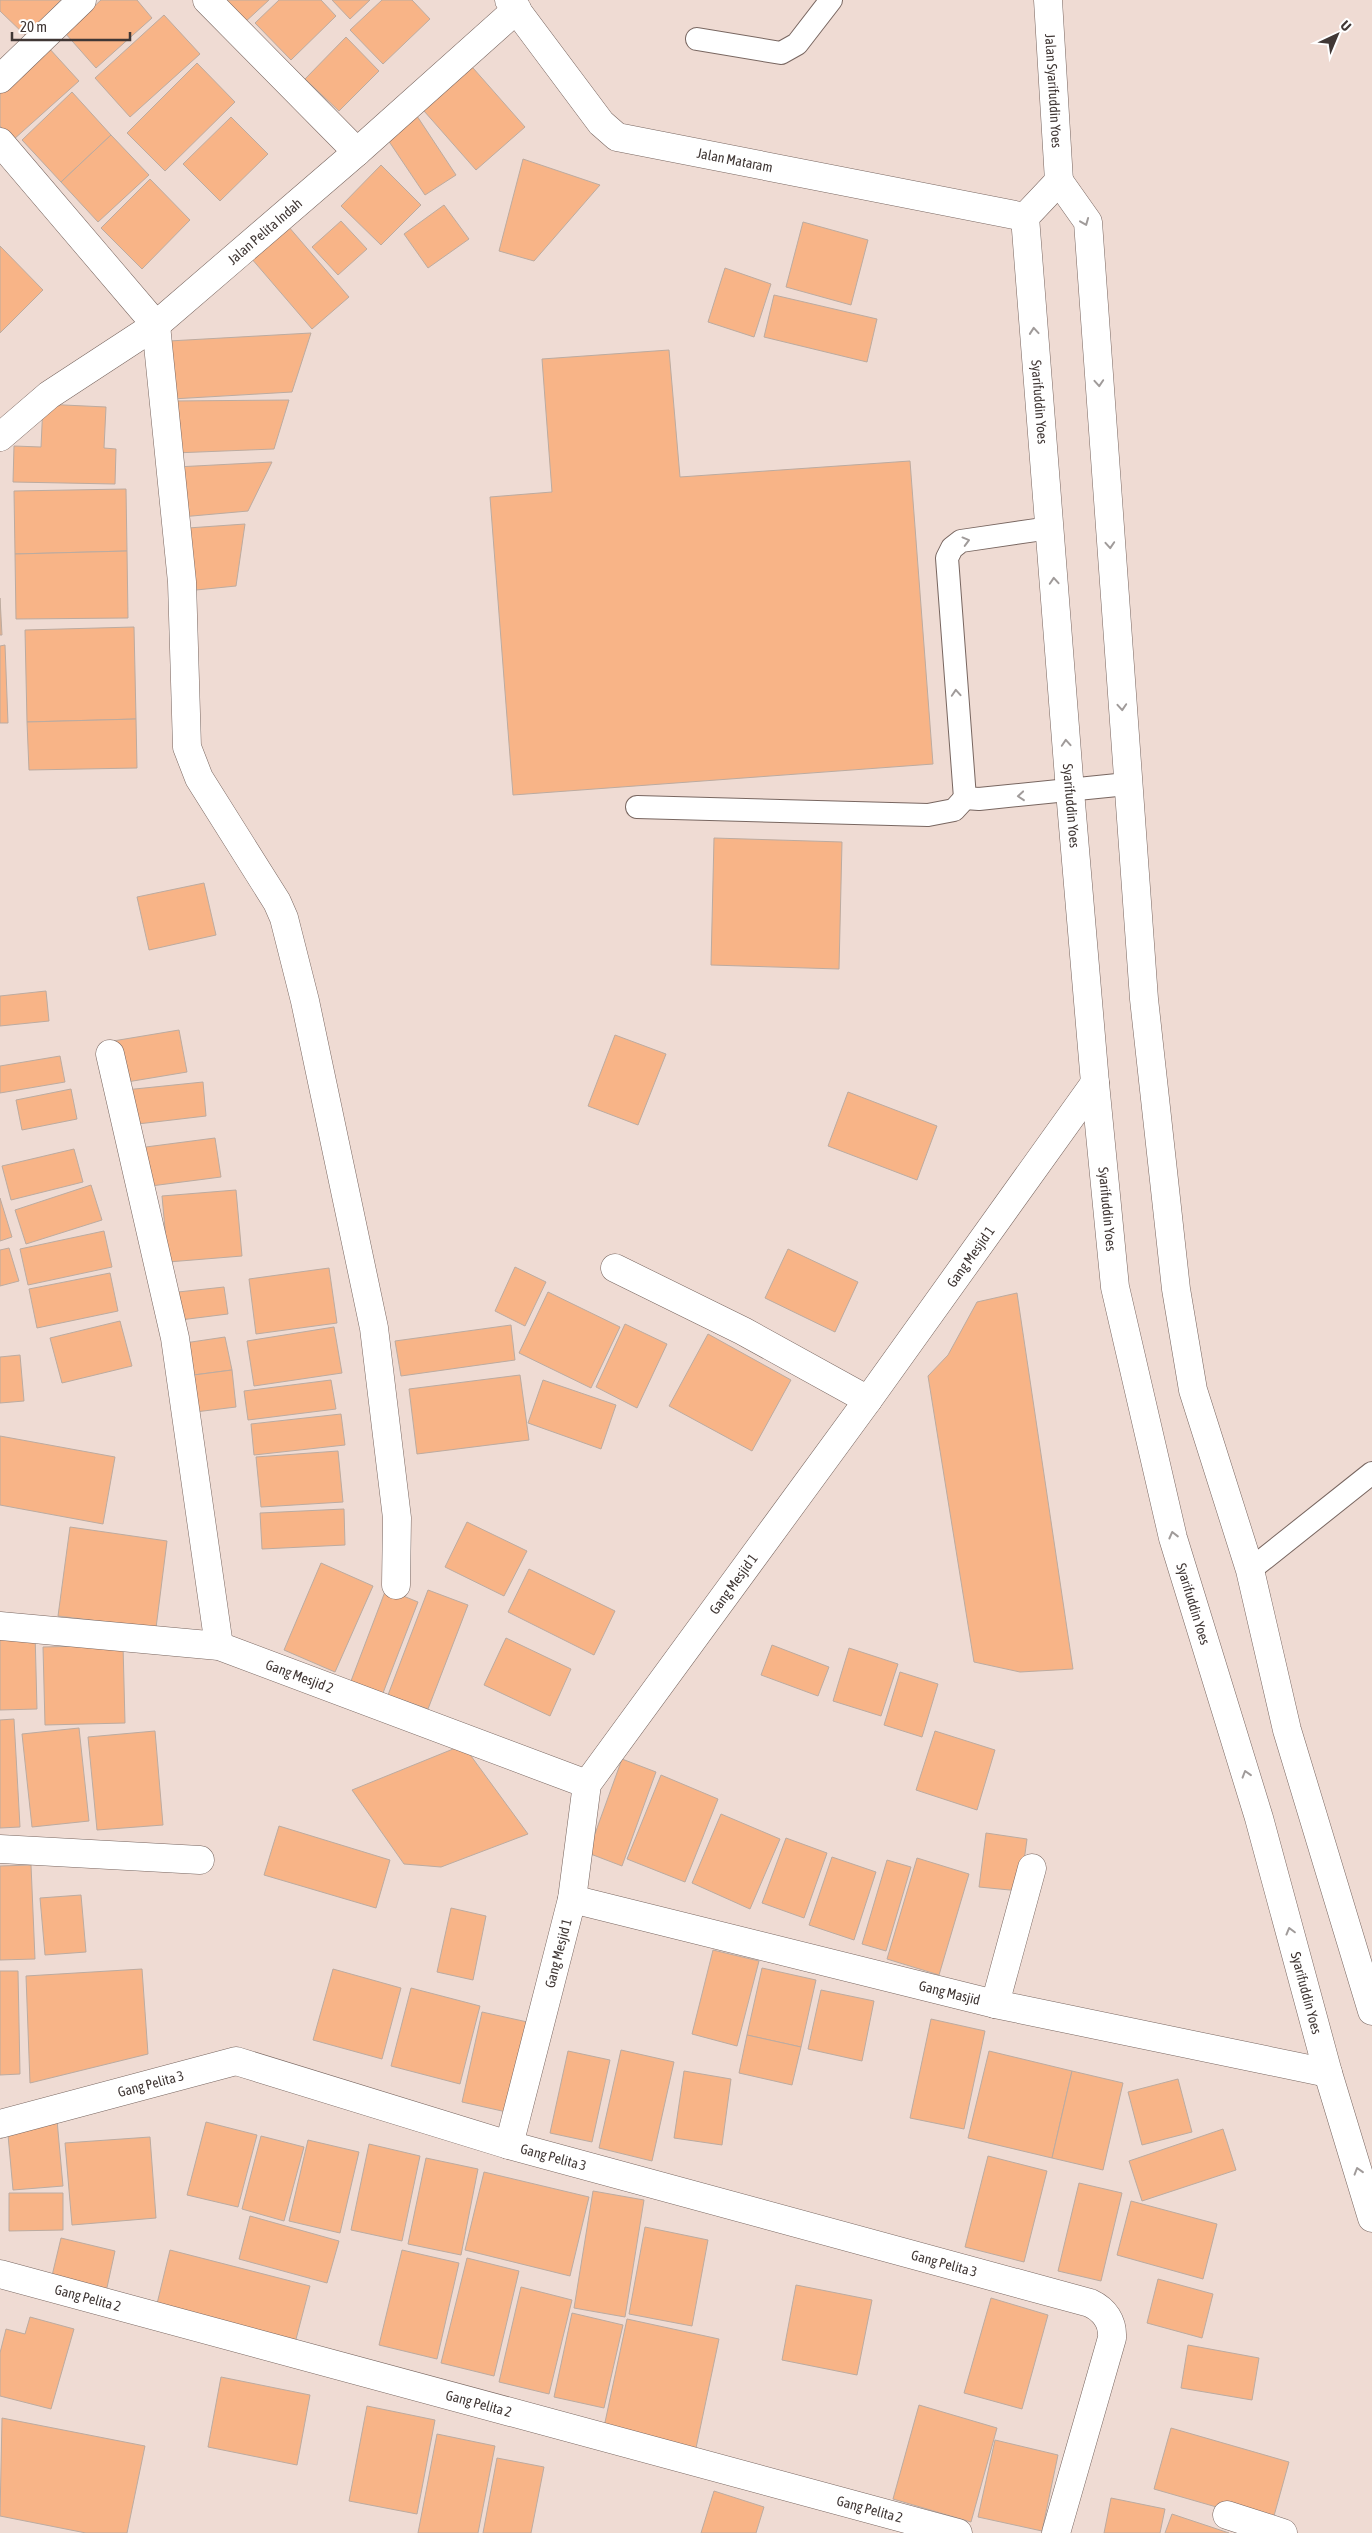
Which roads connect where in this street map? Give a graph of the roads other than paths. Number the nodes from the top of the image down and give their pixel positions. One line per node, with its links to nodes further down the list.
1 (82, 0): 7 (main road)
2 (207, 0): 9 (main road)
3 (831, 0): 6 (lane)
4 (1048, 0): 10 (main road, Jalan Syarifuddin Yoes)
5 (513, 4): 9 (main road, Jalan Pelita Indah); 11 (main road, Jalan Mataram)
6 (697, 39)
7 (0, 79)
8 (0, 142): 12 (main road)
9 (357, 152): 12 (main road, Jalan Pelita Indah)
10 (1059, 181): 11 (main road); 15 (main road, one-way to 15)
11 (1025, 217): 14 (main road, Syarifuddin Yoes, one-way to 11)
12 (156, 325): 13 (main road, Jalan Pelita Indah); 25 (main road)
13 (0, 437)
14 (1050, 528): 16 (main road, Syarifuddin Yoes, one-way to 14); 17 (lane, one-way to 14)
15 (1127, 784): 16 (lane); 24 (main road)
16 (1070, 791): 17 (lane, one-way to 17); 20 (main road, Syarifuddin Yoes)
17 (965, 798): 18 (lane)
18 (637, 807)
19 (110, 1054): 27 (main road)
20 (1095, 1083): 22 (main road, Gang Mesjid 1); 35 (main road, Syarifuddin Yoes, one-way to 20)
21 (615, 1268): 22 (main road)
22 (868, 1400): 28 (main road, Gang Mesjid 1)
23 (1372, 1473): 24 (lane)
24 (1250, 1570): 34 (main road)
25 (396, 1585)
26 (0, 1626): 27 (main road, Gang Mesjid 2)
27 (219, 1646): 28 (main road, Gang Mesjid 2)
28 (588, 1784): 32 (main road, Gang Mesjid 1)
29 (0, 1849): 30 (main road)
30 (200, 1860)
31 (1032, 1868): 33 (main road)
32 (572, 1899): 33 (main road, Gang Masjid); 37 (main road, Gang Mesjid 1)
33 (995, 2004): 35 (main road, Gang Masjid)
34 (1372, 2011)
35 (1328, 2073): 38 (main road, Syarifuddin Yoes, one-way to 35)
36 (0, 2124): 37 (main road, Gang Pelita 3)
37 (509, 2145): 42 (main road, Gang Pelita 3)
38 (1372, 2218)
39 (0, 2274): 41 (main road, Gang Pelita 2)
40 (1227, 2515): 43 (main road)
41 (958, 2533)
42 (1056, 2533)
43 (1283, 2533)

